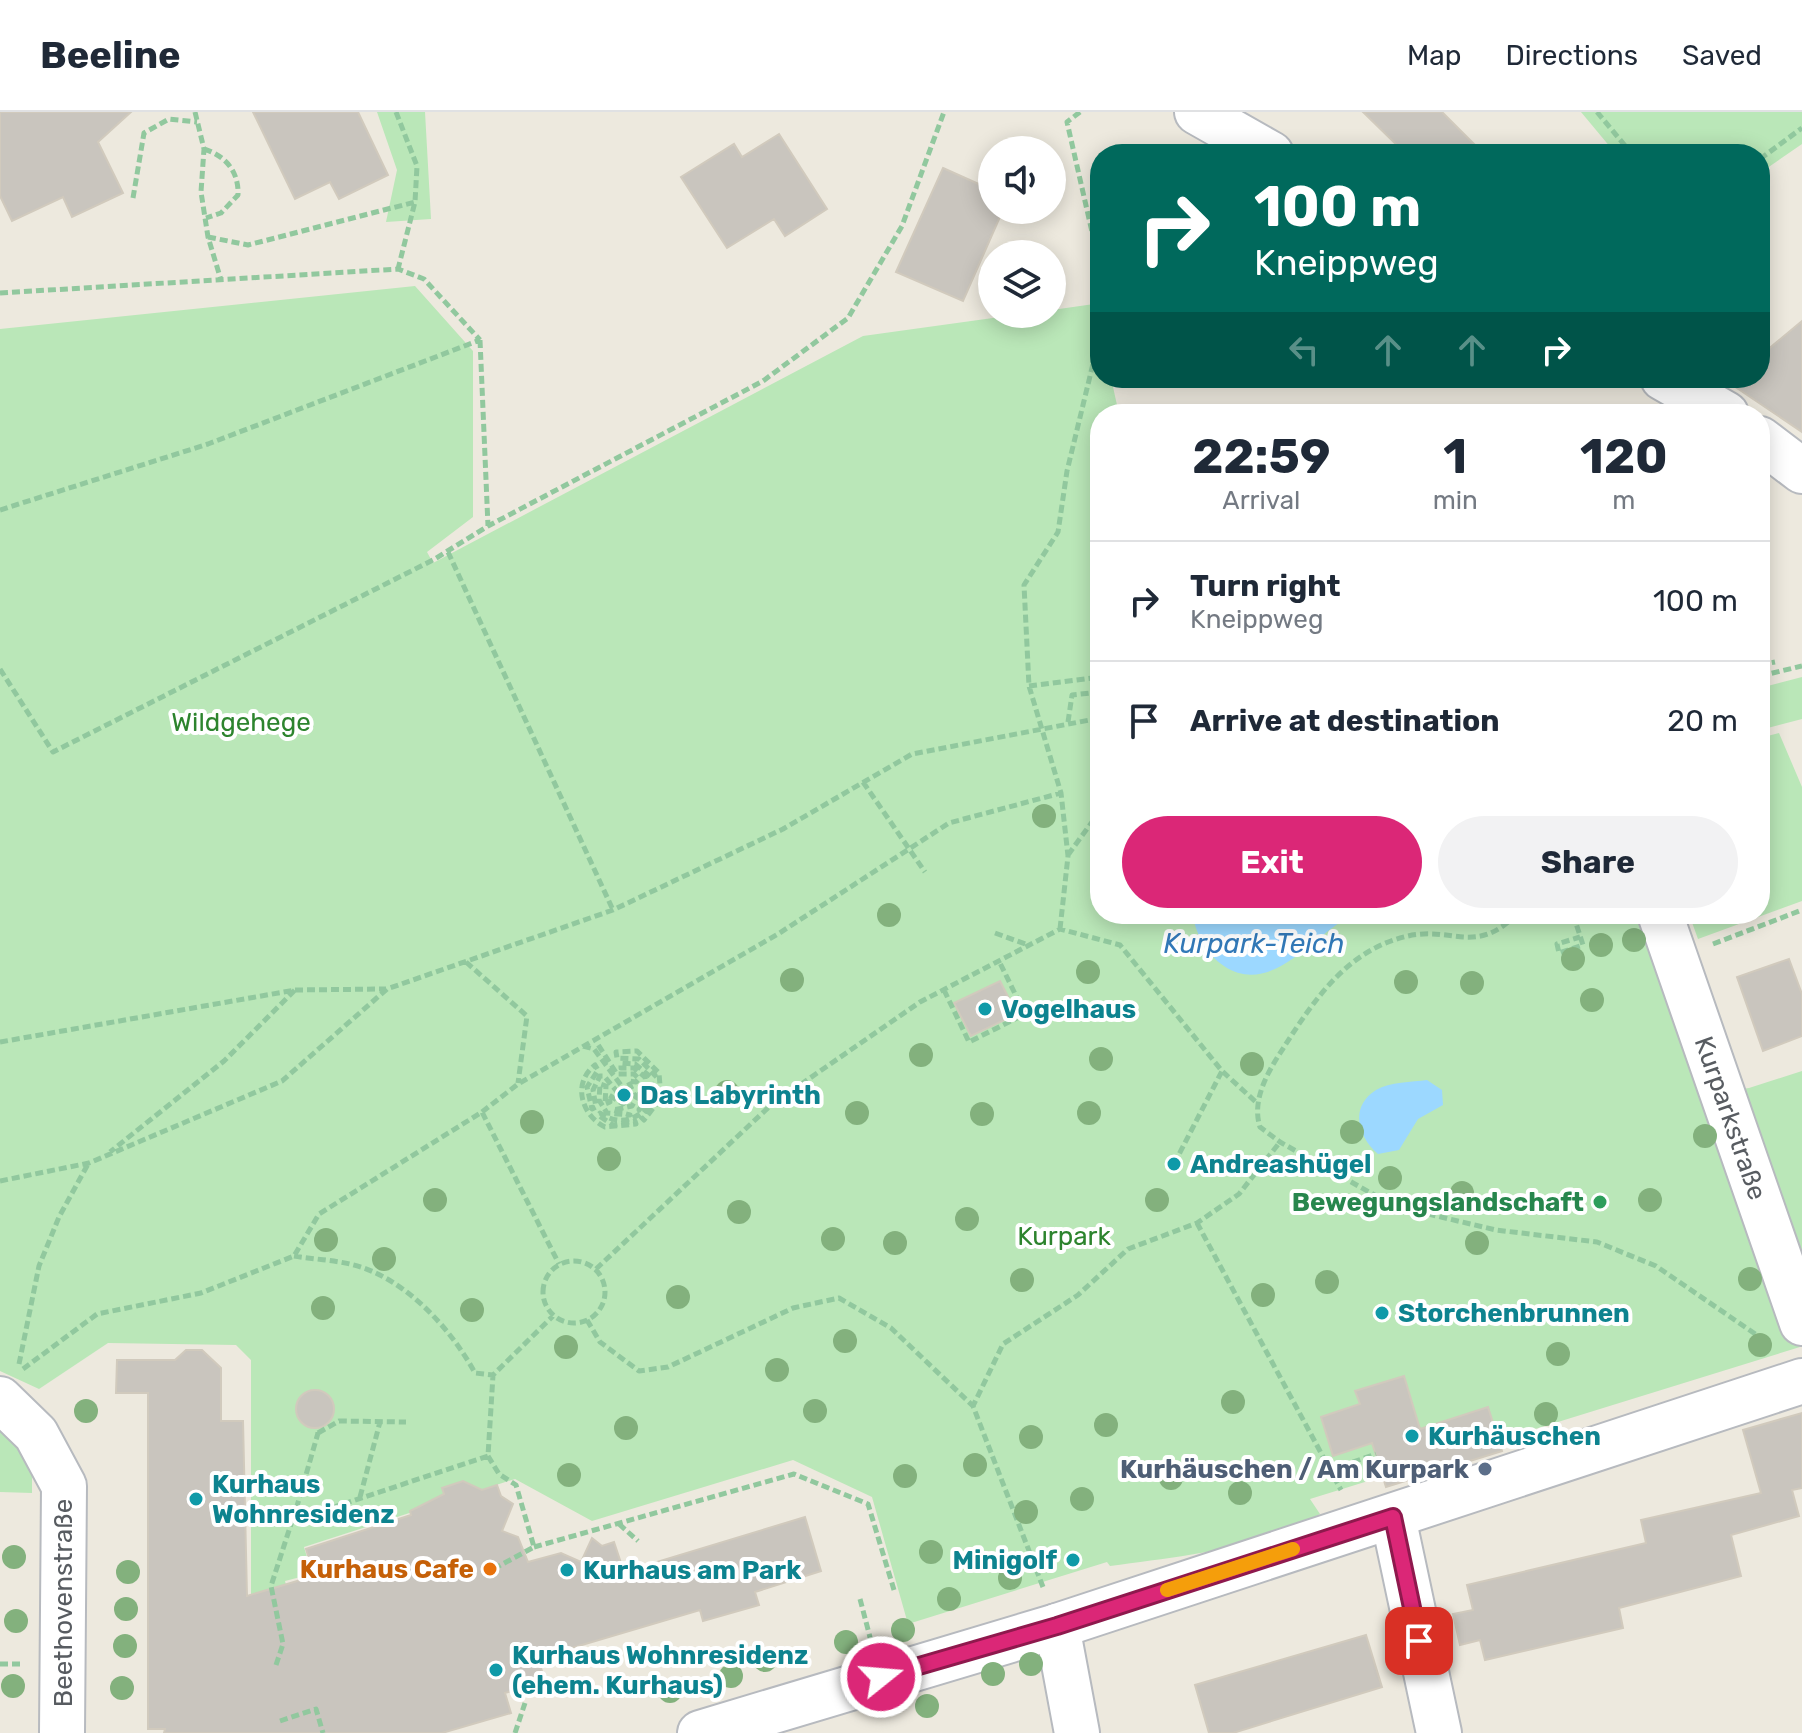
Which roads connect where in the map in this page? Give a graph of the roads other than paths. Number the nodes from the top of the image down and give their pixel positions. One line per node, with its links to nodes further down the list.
1 (1197, 112): 2 (street)
2 (1253, 144)
3 (1680, 388): 4 (street)
4 (1708, 404)
5 (1770, 447): 6 (street)
6 (1802, 471)
7 (1664, 924): 8 (street, Kurparkstraße)
8 (1788, 1335)
9 (1802, 1381): 11 (street)
10 (0, 1399): 13 (street, Beethovenstraße)
11 (1393, 1517): 12 (street); 16 (street)
12 (1057, 1626): 14 (street); 15 (street)
13 (62, 1733)
14 (700, 1733)
15 (1077, 1733)
16 (1439, 1733)

